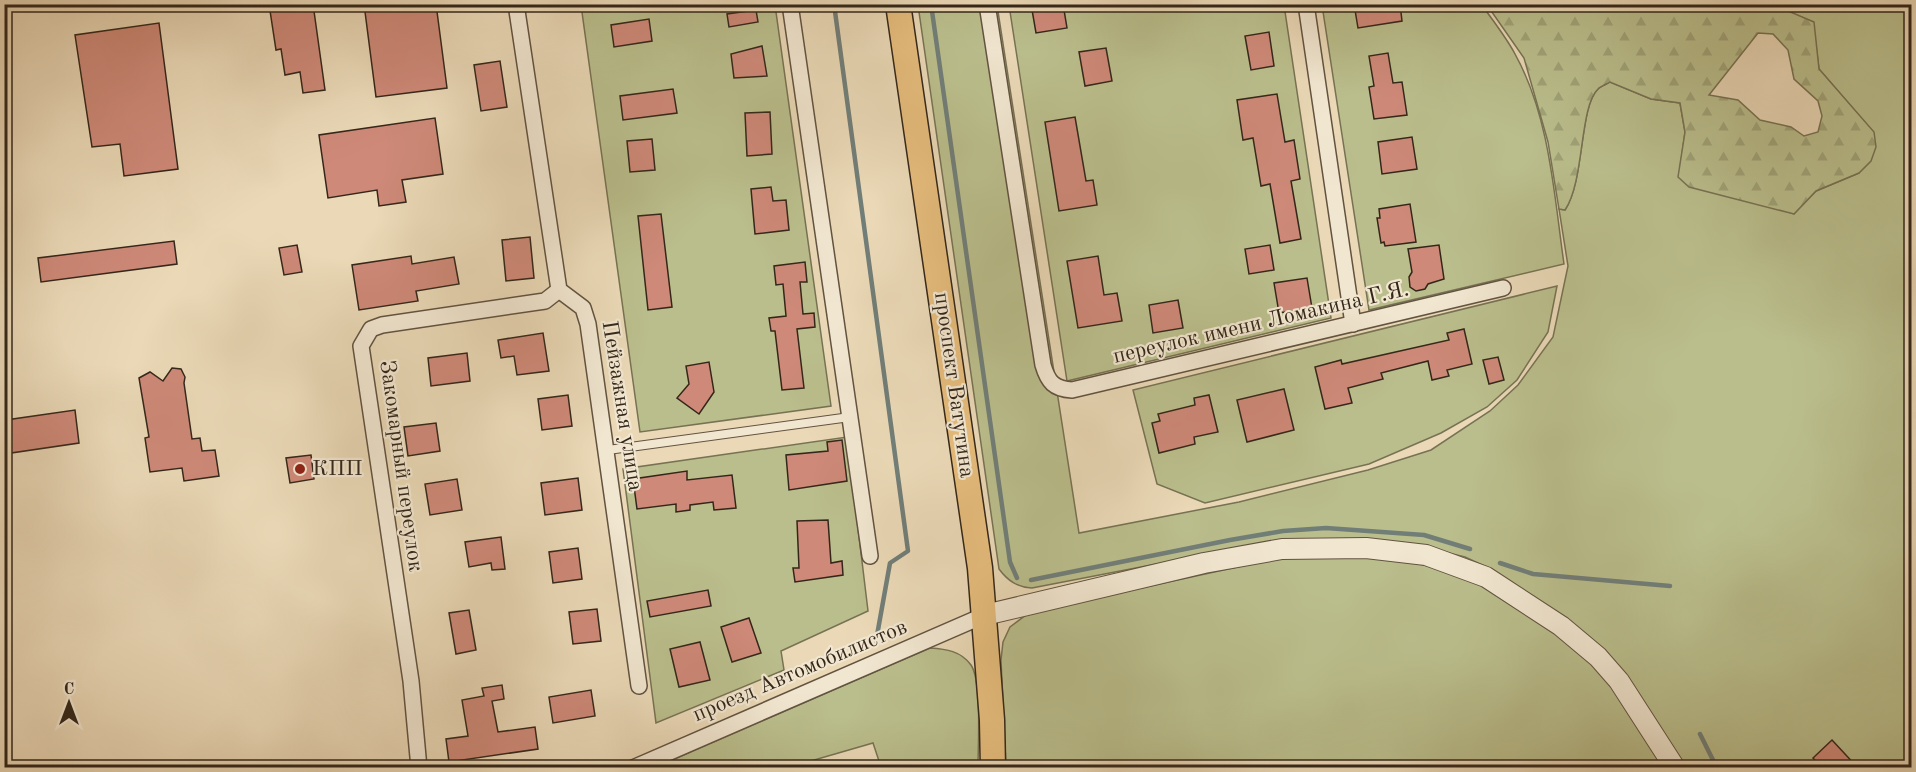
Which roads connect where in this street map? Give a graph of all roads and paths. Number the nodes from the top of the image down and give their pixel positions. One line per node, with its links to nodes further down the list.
1 (516, 4): 7 (street)
2 (790, 4): 9 (street)
3 (898, 4): 12 (main road, проспект Ватутина)
4 (987, 4): 8 (street, переулок имени Ломакина Г.Я.)
5 (1306, 4): 8 (street)
6 (1503, 288): 8 (street, переулок имени Ломакина Г.Я.)
7 (559, 290): 10 (street, Пейзажная улица); 14 (street, Закомарный переулок)
8 (1353, 324)
9 (850, 417): 10 (lane); 11 (street)
10 (608, 450): 13 (street, Пейзажная улица)
11 (870, 556)
12 (985, 615): 15 (street, проезд Автомобилистов); 16 (main road, проспект Ватутина); 17 (street)
13 (639, 686)
14 (419, 768)
15 (633, 768)
16 (993, 768)
17 (1675, 768)

